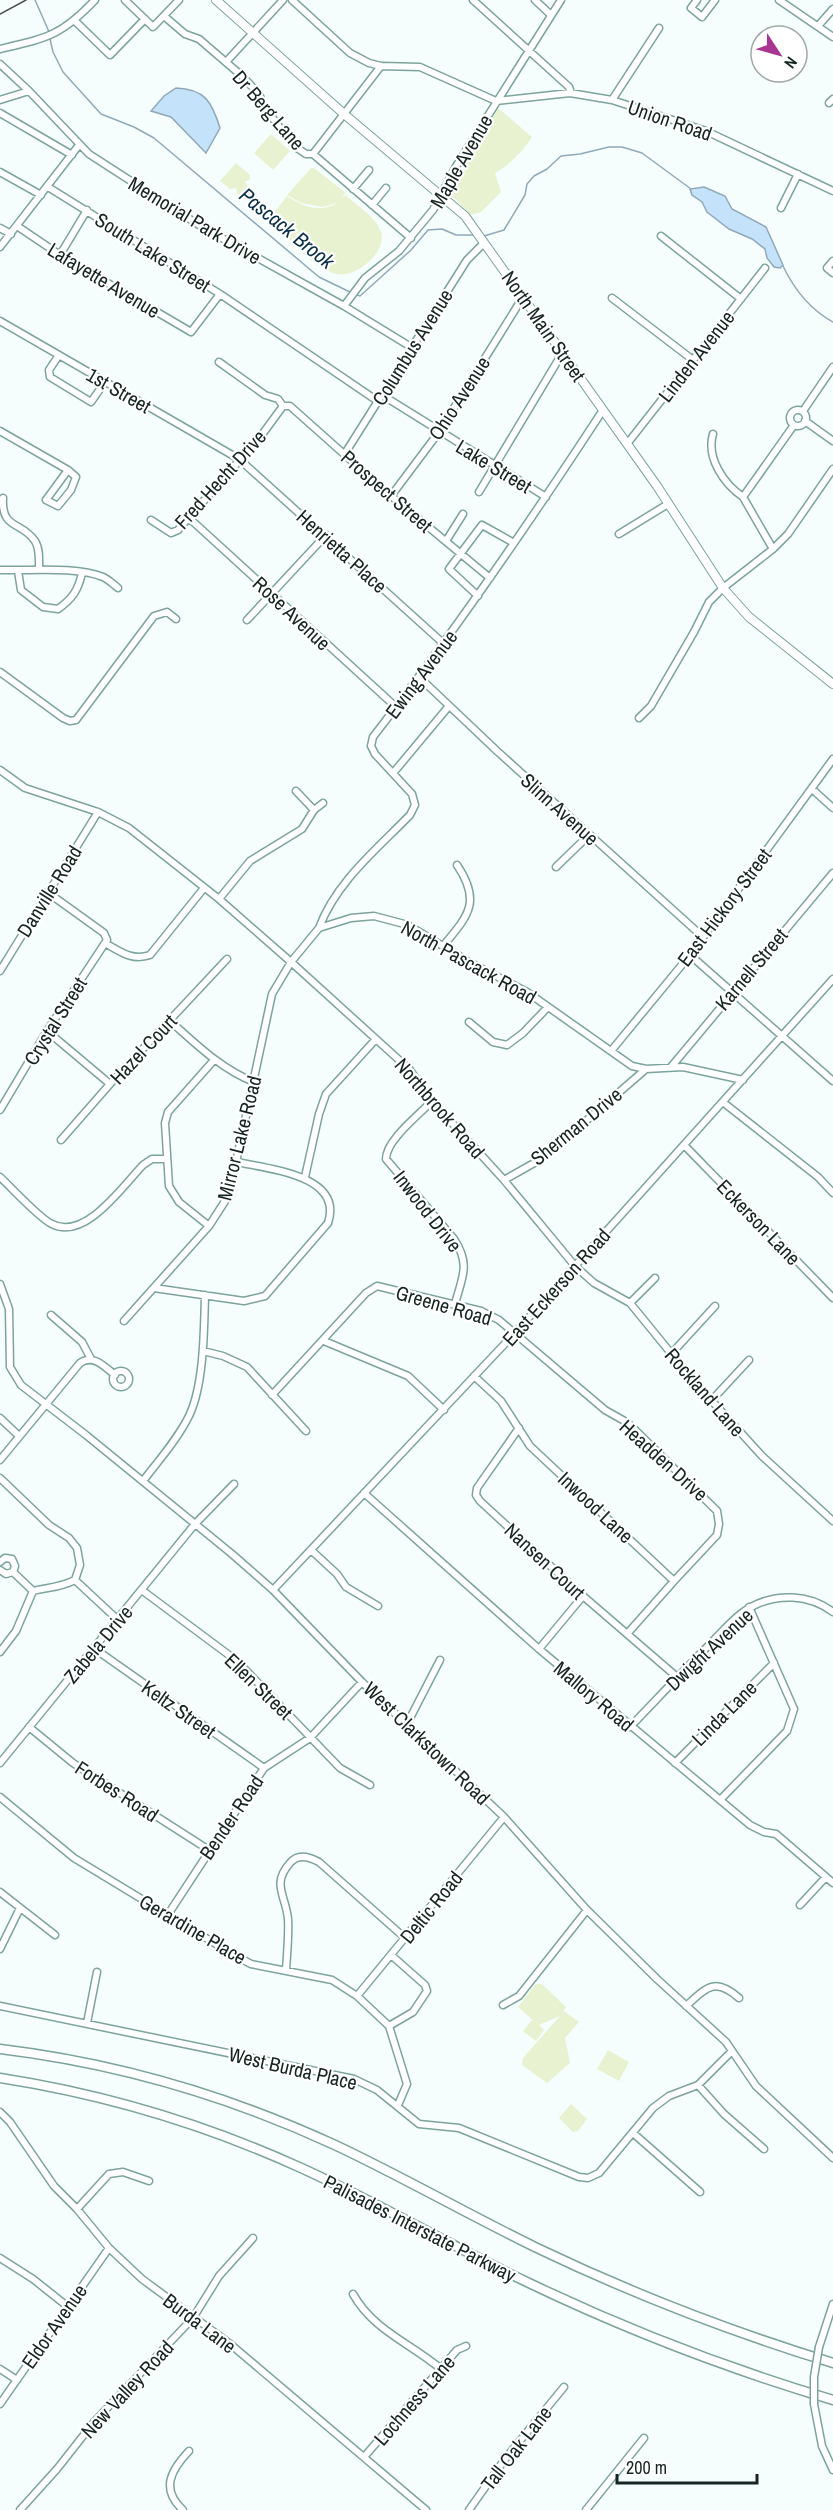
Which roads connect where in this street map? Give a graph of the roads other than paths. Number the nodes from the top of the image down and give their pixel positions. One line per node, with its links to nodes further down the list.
1 (95, 0): 17 (street)
2 (125, 0): 16 (street)
3 (179, 0): 15 (street)
4 (216, 0): 20 (main road, North Main Street)
5 (283, 0): 20 (street, Dr Berg Lane)
6 (292, 0): 26 (street)
7 (473, 0): 23 (street)
8 (535, 0): 14 (street)
9 (561, 0): 14 (street, Maple Avenue)
10 (697, 0): 11 (street)
11 (715, 0)
12 (782, 1): 18 (street)
13 (833, 9): 18 (street)
14 (551, 15): 23 (street, Maple Avenue)
15 (164, 16): 16 (street); 24 (street, Dr Berg Lane)
16 (145, 19): 17 (street)
17 (75, 21): 22 (street)
18 (818, 26): 21 (street)
19 (659, 28): 30 (street)
20 (253, 33): 24 (street, Dr Berg Lane); 33 (main road, North Main Street)
21 (833, 37)
22 (0, 49)
23 (528, 50): 28 (street); 31 (street, Maple Avenue)
24 (226, 62): 35 (street, Dr Berg Lane)
25 (0, 64): 27 (street, Memorial Park Drive)
26 (381, 66): 31 (street); 33 (street)
27 (29, 91): 29 (street); 34 (street, Memorial Park Drive)
28 (571, 93): 30 (street, Union Road); 31 (street, Union Road)
29 (0, 100)
30 (612, 100): 39 (street, Union Road)
31 (496, 101): 45 (street, Maple Avenue)
32 (0, 113): 36 (street)
33 (344, 114): 35 (street); 45 (main road, North Main Street)
34 (79, 145): 36 (street); 64 (street, Memorial Park Drive)
35 (313, 154): 42 (street, Dr Berg Lane)
36 (72, 155): 40 (street)
37 (369, 170): 42 (street)
38 (0, 172): 44 (street)
39 (798, 174): 43 (street, Union Road); 47 (street)
40 (48, 187): 44 (street); 48 (street)
41 (386, 188): 46 (street)
42 (353, 189): 46 (street, Dr Berg Lane)
43 (833, 190)
44 (41, 195): 49 (street)
45 (441, 197): 53 (street, Maple Avenue); 54 (main road, North Main Street)
46 (372, 205): 53 (street, Dr Berg Lane)
47 (781, 208)
48 (87, 210): 56 (street); 60 (street, South Lake Street)
49 (17, 226): 51 (street); 56 (street, Lafayette Avenue)
50 (0, 228): 51 (street)
51 (11, 234): 55 (street)
52 (661, 236): 63 (street)
53 (411, 238): 64 (street, Maple Avenue)
54 (481, 238): 61 (main road, North Main Street); 66 (street, Columbus Avenue)
55 (0, 248)
56 (60, 255): 60 (street, Lafayette Avenue)
57 (833, 261): 59 (street)
58 (765, 268): 63 (street, Linden Avenue)
59 (833, 273)
60 (220, 294): 74 (street)
61 (523, 297): 67 (main road, North Main Street); 81 (street, Ohio Avenue)
62 (612, 298): 69 (street)
63 (741, 299): 69 (street, Linden Avenue)
64 (344, 306): 66 (street, Memorial Park Drive)
65 (0, 321): 68 (street, 1st Street)
66 (411, 347): 73 (street, Columbus Avenue)
67 (562, 352): 76 (main road, North Main Street); 87 (street)
68 (59, 356): 72 (street, 1st Street); 72 (street)
69 (693, 360): 84 (street, Linden Avenue)
70 (219, 362): 75 (street, Prospect Street)
71 (833, 367): 77 (street)
72 (105, 382): 86 (street, 1st Street)
73 (382, 395): 74 (street, Columbus Avenue); 81 (street, Lake Street)
74 (379, 402): 85 (street, Columbus Avenue)
75 (283, 406): 85 (street, Prospect Street); 86 (street, Fred Hecht Drive)
76 (603, 410): 84 (main road, North Main Street); 93 (street, Ewing Avenue)
77 (803, 411): 78 (street); 79 (street)
78 (805, 422): 79 (street); 83 (street)
79 (794, 425): 92 (street)
80 (0, 431): 89 (street)
81 (439, 432): 87 (street, Lake Street); 91 (street, Ohio Avenue)
82 (713, 434): 92 (street)
83 (833, 441)
84 (627, 444): 95 (main road, North Main Street)
85 (345, 455): 91 (street, Prospect Street)
86 (239, 459): 97 (street, Fred Hecht Drive); 100 (street, Henrietta Place)
87 (494, 465): 90 (street); 93 (street, Lake Street)
88 (833, 469): 103 (street)
89 (68, 470): 89 (street)
90 (479, 492)
91 (391, 496): 101 (street, Prospect Street)
92 (743, 496): 103 (street)
93 (546, 497): 102 (street, Ewing Avenue)
94 (3, 498): 105 (street)
95 (668, 504): 99 (street); 111 (main road, North Main Street)
96 (463, 514): 101 (street)
97 (189, 518): 98 (street, Fred Hecht Drive); 112 (street, Rose Avenue)
98 (151, 520)
99 (619, 534)
100 (326, 535): 112 (street); 116 (street, Henrietta Place)
101 (446, 541): 104 (street, Prospect Street)
102 (514, 543): 104 (street); 109 (street, Ewing Avenue)
103 (773, 549): 111 (street)
104 (461, 553): 109 (street, Prospect Street); 113 (street)
105 (39, 569): 107 (street); 108 (street)
106 (0, 570): 107 (street)
107 (18, 571): 108 (street)
108 (82, 573): 110 (street)
109 (490, 578): 113 (street, Ewing Avenue)
110 (118, 588)
111 (723, 588): 119 (main road, North Main Street); 122 (street)
112 (271, 594): 115 (street); 121 (street, Rose Avenue)
113 (478, 596): 116 (street, Ewing Avenue)
114 (176, 619): 117 (street)
115 (247, 620)
116 (444, 644): 118 (street, Ewing Avenue)
117 (0, 672)
118 (420, 678): 120 (street, Slinn Avenue); 121 (street, Ewing Avenue)
119 (833, 684)
120 (449, 706): 125 (street); 132 (street, Slinn Avenue)
121 (396, 707): 125 (street, Ewing Avenue)
122 (639, 718)
123 (833, 759): 126 (street, East Hickory Street)
124 (0, 771): 131 (street)
125 (394, 772): 139 (street, Ewing Avenue)
126 (812, 789): 129 (street); 140 (street, East Hickory Street)
127 (296, 791): 130 (street)
128 (323, 803): 130 (street)
129 (833, 808)
130 (314, 810): 138 (street)
131 (98, 812): 136 (street); 137 (street, Danville Road)
132 (589, 835): 134 (street); 140 (street, Slinn Avenue)
133 (458, 865): 142 (street)
134 (556, 867)
135 (833, 873): 148 (street, Karnell Street)
136 (204, 888): 138 (street); 141 (street)
137 (47, 892): 141 (street); 146 (street, Danville Road)
138 (219, 899): 145 (street)
139 (319, 928): 142 (street, North Pascack Road); 145 (street)
140 (703, 937): 143 (street, East Hickory Street)
141 (105, 943): 152 (street, Crystal Street)
142 (443, 946): 149 (street, North Pascack Road)
143 (690, 955): 148 (street); 155 (street, East Hickory Street)
144 (227, 959): 150 (street, Hazel Court)
145 (291, 962): 154 (street, Northbrook Road); 161 (street, Mirror Lake Road)
146 (0, 971)
147 (833, 979): 153 (street, East Eckerson Road)
148 (732, 992): 153 (street); 157 (street, Karnell Street)
149 (548, 1007): 151 (street); 155 (street, North Pascack Road)
150 (170, 1021): 156 (street); 162 (street, Hazel Court)
151 (470, 1022)
152 (47, 1031): 162 (street); 165 (street, Crystal Street)
153 (782, 1035): 159 (street, East Eckerson Road); 160 (street)
154 (376, 1039): 163 (street, Northbrook Road); 171 (street)
155 (611, 1051): 158 (street, North Pascack Road)
156 (214, 1060): 161 (street); 168 (street)
157 (671, 1067): 158 (street, North Pascack Road); 159 (street, North Pascack Road)
158 (646, 1069): 172 (street, Sherman Drive)
159 (743, 1080): 164 (street, East Eckerson Road)
160 (833, 1081)
161 (254, 1082): 169 (street, Mirror Lake Road)
162 (110, 1084): 166 (street, Hazel Court)
163 (432, 1101): 172 (street, Northbrook Road); 182 (street, Inwood Drive)
164 (724, 1103): 167 (street, East Eckerson Road); 173 (street)
165 (0, 1110)
166 (61, 1140)
167 (685, 1146): 175 (street, East Eckerson Road); 180 (street, Eckerson Lane)
168 (167, 1159): 170 (street); 174 (street)
169 (237, 1162): 171 (street); 174 (street, Mirror Lake Road)
170 (0, 1177)
171 (304, 1177): 179 (street)
172 (504, 1180): 175 (street, Northbrook Road)
173 (833, 1193)
174 (209, 1226): 178 (street, Mirror Lake Road)
175 (575, 1266): 181 (street, Rockland Lane); 186 (street, East Eckerson Road)
176 (655, 1278): 181 (street)
177 (0, 1284): 196 (street, West Clarkstown Road)
178 (154, 1288): 179 (street); 185 (street, Mirror Lake Road)
179 (205, 1295): 188 (street)
180 (832, 1295)
181 (630, 1303): 189 (street, Rockland Lane)
182 (455, 1304): 186 (street, Greene Road); 187 (street, Greene Road)
183 (715, 1306): 189 (street)
184 (51, 1315): 190 (street)
185 (124, 1321)
186 (514, 1334): 193 (street, East Eckerson Road); 214 (street, Headden Drive)
187 (324, 1341): 194 (street, Greene Road); 197 (street)
188 (202, 1351): 194 (street); 204 (street)
189 (671, 1354): 195 (street, Rockland Lane)
190 (91, 1359): 192 (street); 196 (street)
191 (749, 1360): 195 (street)
192 (115, 1375)
193 (474, 1376): 197 (street, East Eckerson Road); 199 (street, Inwood Lane)
194 (272, 1395): 200 (street)
195 (711, 1401): 207 (street, Rockland Lane)
196 (45, 1405): 201 (street); 204 (street, West Clarkstown Road)
197 (444, 1410): 206 (street, East Eckerson Road)
198 (0, 1418): 201 (street)
199 (519, 1428): 214 (street, Inwood Lane); 218 (street, Nansen Court)
200 (306, 1431)
201 (18, 1435): 202 (street)
202 (0, 1460)
203 (0, 1478): 213 (street)
204 (143, 1481): 208 (street, West Clarkstown Road)
205 (234, 1484): 208 (street, Zabela Drive)
206 (364, 1493): 209 (street, East Eckerson Road); 225 (street, Mallory Road)
207 (833, 1521)
208 (195, 1524): 215 (street, West Clarkstown Road); 217 (street, Zabela Drive)
209 (311, 1550): 215 (street, East Eckerson Road); 219 (street)
210 (0, 1562): 212 (street)
211 (0, 1570): 212 (street)
212 (13, 1572): 216 (street)
213 (75, 1580): 216 (street); 222 (street)
214 (674, 1581): 223 (street)
215 (273, 1590): 230 (street, West Clarkstown Road)
216 (33, 1591): 226 (street)
217 (143, 1591): 222 (street, Zabela Drive); 234 (street, Ellen Street)
218 (583, 1596): 223 (street, Nansen Court); 225 (street)
219 (378, 1606)
220 (749, 1608): 221 (street, Dwight Avenue); 228 (street); 229 (street, Dwight Avenue)
221 (833, 1612)
222 (118, 1620): 224 (street, Zabela Drive)
223 (627, 1634): 229 (street, Nansen Court)
224 (95, 1649): 233 (street, Zabela Drive); 237 (street, Keltz Street)
225 (539, 1649): 232 (street, Mallory Road)
226 (0, 1652)
227 (440, 1660): 231 (street)
228 (774, 1663): 236 (street, Linda Lane); 240 (street)
229 (677, 1677): 232 (street, Dwight Avenue)
230 (362, 1682): 231 (street, West Clarkstown Road); 234 (street, Bender Road)
231 (406, 1724): 241 (street, West Clarkstown Road)
232 (630, 1726): 236 (street, Mallory Road)
233 (29, 1727): 235 (street, Zabela Drive); 242 (street, Forbes Road)
234 (310, 1737): 237 (street, Bender Road); 238 (street, Ellen Street)
235 (0, 1763)
236 (675, 1763): 240 (street, Mallory Road)
237 (264, 1768): 242 (street, Bender Road)
238 (370, 1785)
239 (0, 1797): 249 (street, Gerardine Place)
240 (721, 1799): 243 (street, Mallory Road)
241 (504, 1817): 248 (street, West Clarkstown Road); 251 (street, Deltic Road)
242 (209, 1850): 249 (street, Bender Road)
243 (826, 1877): 244 (street, Mallory Road); 246 (street)
244 (833, 1883)
245 (0, 1892): 247 (street)
246 (800, 1905)
247 (20, 1908): 250 (street); 252 (street)
248 (588, 1910): 258 (street); 260 (street, West Clarkstown Road)
249 (167, 1916): 254 (street, Gerardine Place)
250 (55, 1935)
251 (405, 1938): 253 (street, Deltic Road); 254 (street)
252 (0, 1950)
253 (391, 1955): 256 (street, Deltic Road); 262 (street)
254 (286, 1970): 256 (street, Gerardine Place)
255 (97, 1972): 261 (street)
256 (357, 1996): 262 (street, Gerardine Place)
257 (739, 1998): 260 (street)
258 (503, 2005)
259 (0, 2006): 261 (street, West Burda Place)
260 (686, 2006): 264 (street, West Clarkstown Road)
261 (87, 2023): 267 (street, West Burda Place)
262 (389, 2026): 267 (street, Gerardine Place)
263 (0, 2049): 283 (highway, Palisades Interstate Parkway)
264 (732, 2051): 266 (street, West Burda Place); 271 (street, West Clarkstown Road)
265 (0, 2078): 288 (highway, Palisades Interstate Parkway)
266 (698, 2085): 269 (street, West Burda Place); 270 (street)
267 (398, 2105): 269 (street, West Burda Place)
268 (0, 2112): 274 (street, Burda Lane)
269 (633, 2133): 273 (street)
270 (764, 2149)
271 (833, 2158)
272 (149, 2181): 274 (street)
273 (700, 2192)
274 (77, 2209): 276 (street, Burda Lane)
275 (253, 2238): 281 (street, New Valley Road)
276 (109, 2248): 280 (street, Eldor Avenue); 281 (street, Burda Lane)
277 (0, 2258): 280 (street)
278 (353, 2294): 285 (street)
279 (833, 2304): 293 (street, bridge)
280 (67, 2306): 286 (street, Eldor Avenue)
281 (193, 2318): 292 (street, Burda Lane); 294 (street, New Valley Road)
282 (466, 2346): 285 (street, Lochness Lane)
283 (833, 2363)
284 (0, 2369): 286 (street)
285 (441, 2369): 292 (street, Lochness Lane)
286 (16, 2380): 289 (street, Eldor Avenue)
287 (564, 2387): 297 (street, Tall Oak Lane)
288 (833, 2400)
289 (0, 2404)
290 (644, 2438): 298 (street)
291 (189, 2451): 295 (street)
292 (364, 2457): 296 (street, Burda Lane)
293 (833, 2470)
294 (20, 2510)
295 (183, 2510)
296 (426, 2510)
297 (469, 2510)
298 (586, 2510)

